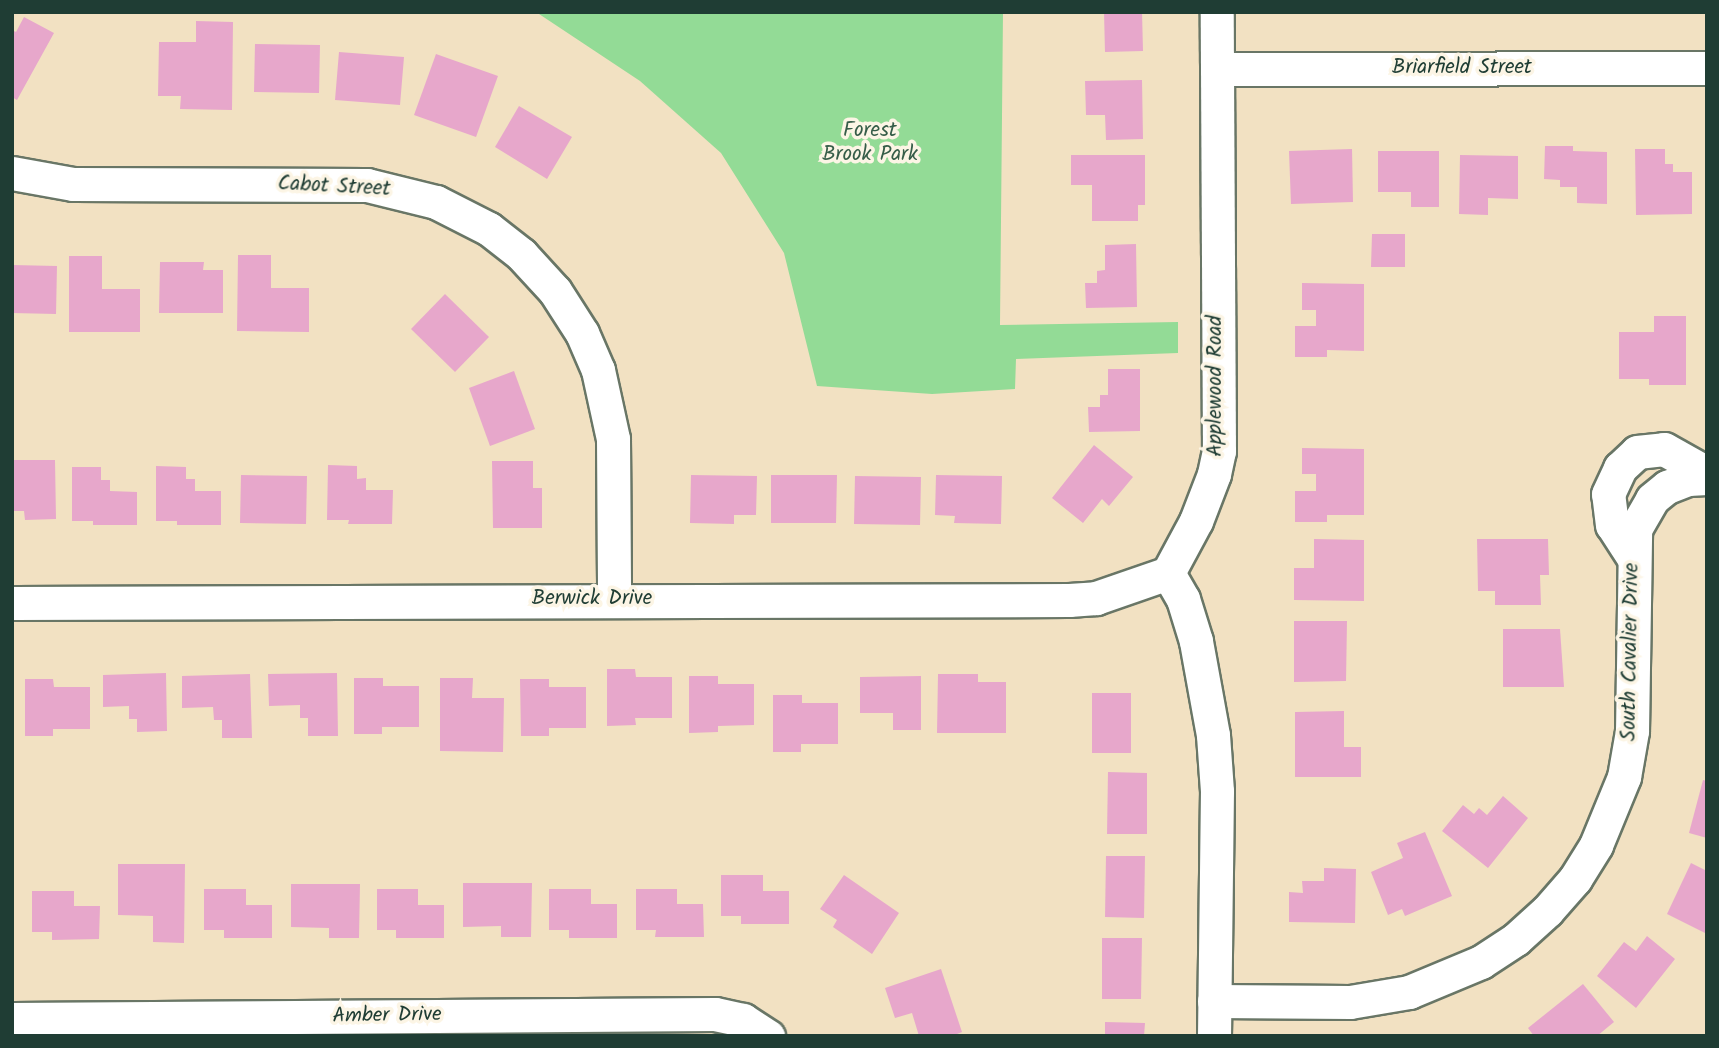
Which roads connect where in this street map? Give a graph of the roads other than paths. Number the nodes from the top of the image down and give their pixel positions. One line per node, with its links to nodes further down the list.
1 (1217, 12): 3 (street, Applewood Road)
2 (1707, 68): 3 (street, Briarfield Street)
3 (1217, 69): 7 (street, Applewood Road)
4 (12, 173): 8 (street, Cabot Street)
5 (1707, 475): 6 (street, South Cavalier Drive); 6 (street)
6 (1633, 556): 10 (street, South Cavalier Drive)
7 (1168, 573): 8 (street, Berwick Drive); 10 (street)
8 (614, 600): 9 (street, Berwick Drive)
9 (12, 603)
10 (1214, 1001): 14 (street)
11 (12, 1019): 12 (street, Amber Drive)
12 (381, 1026): 13 (street, Amber Drive)
13 (763, 1032)
14 (1214, 1036)

